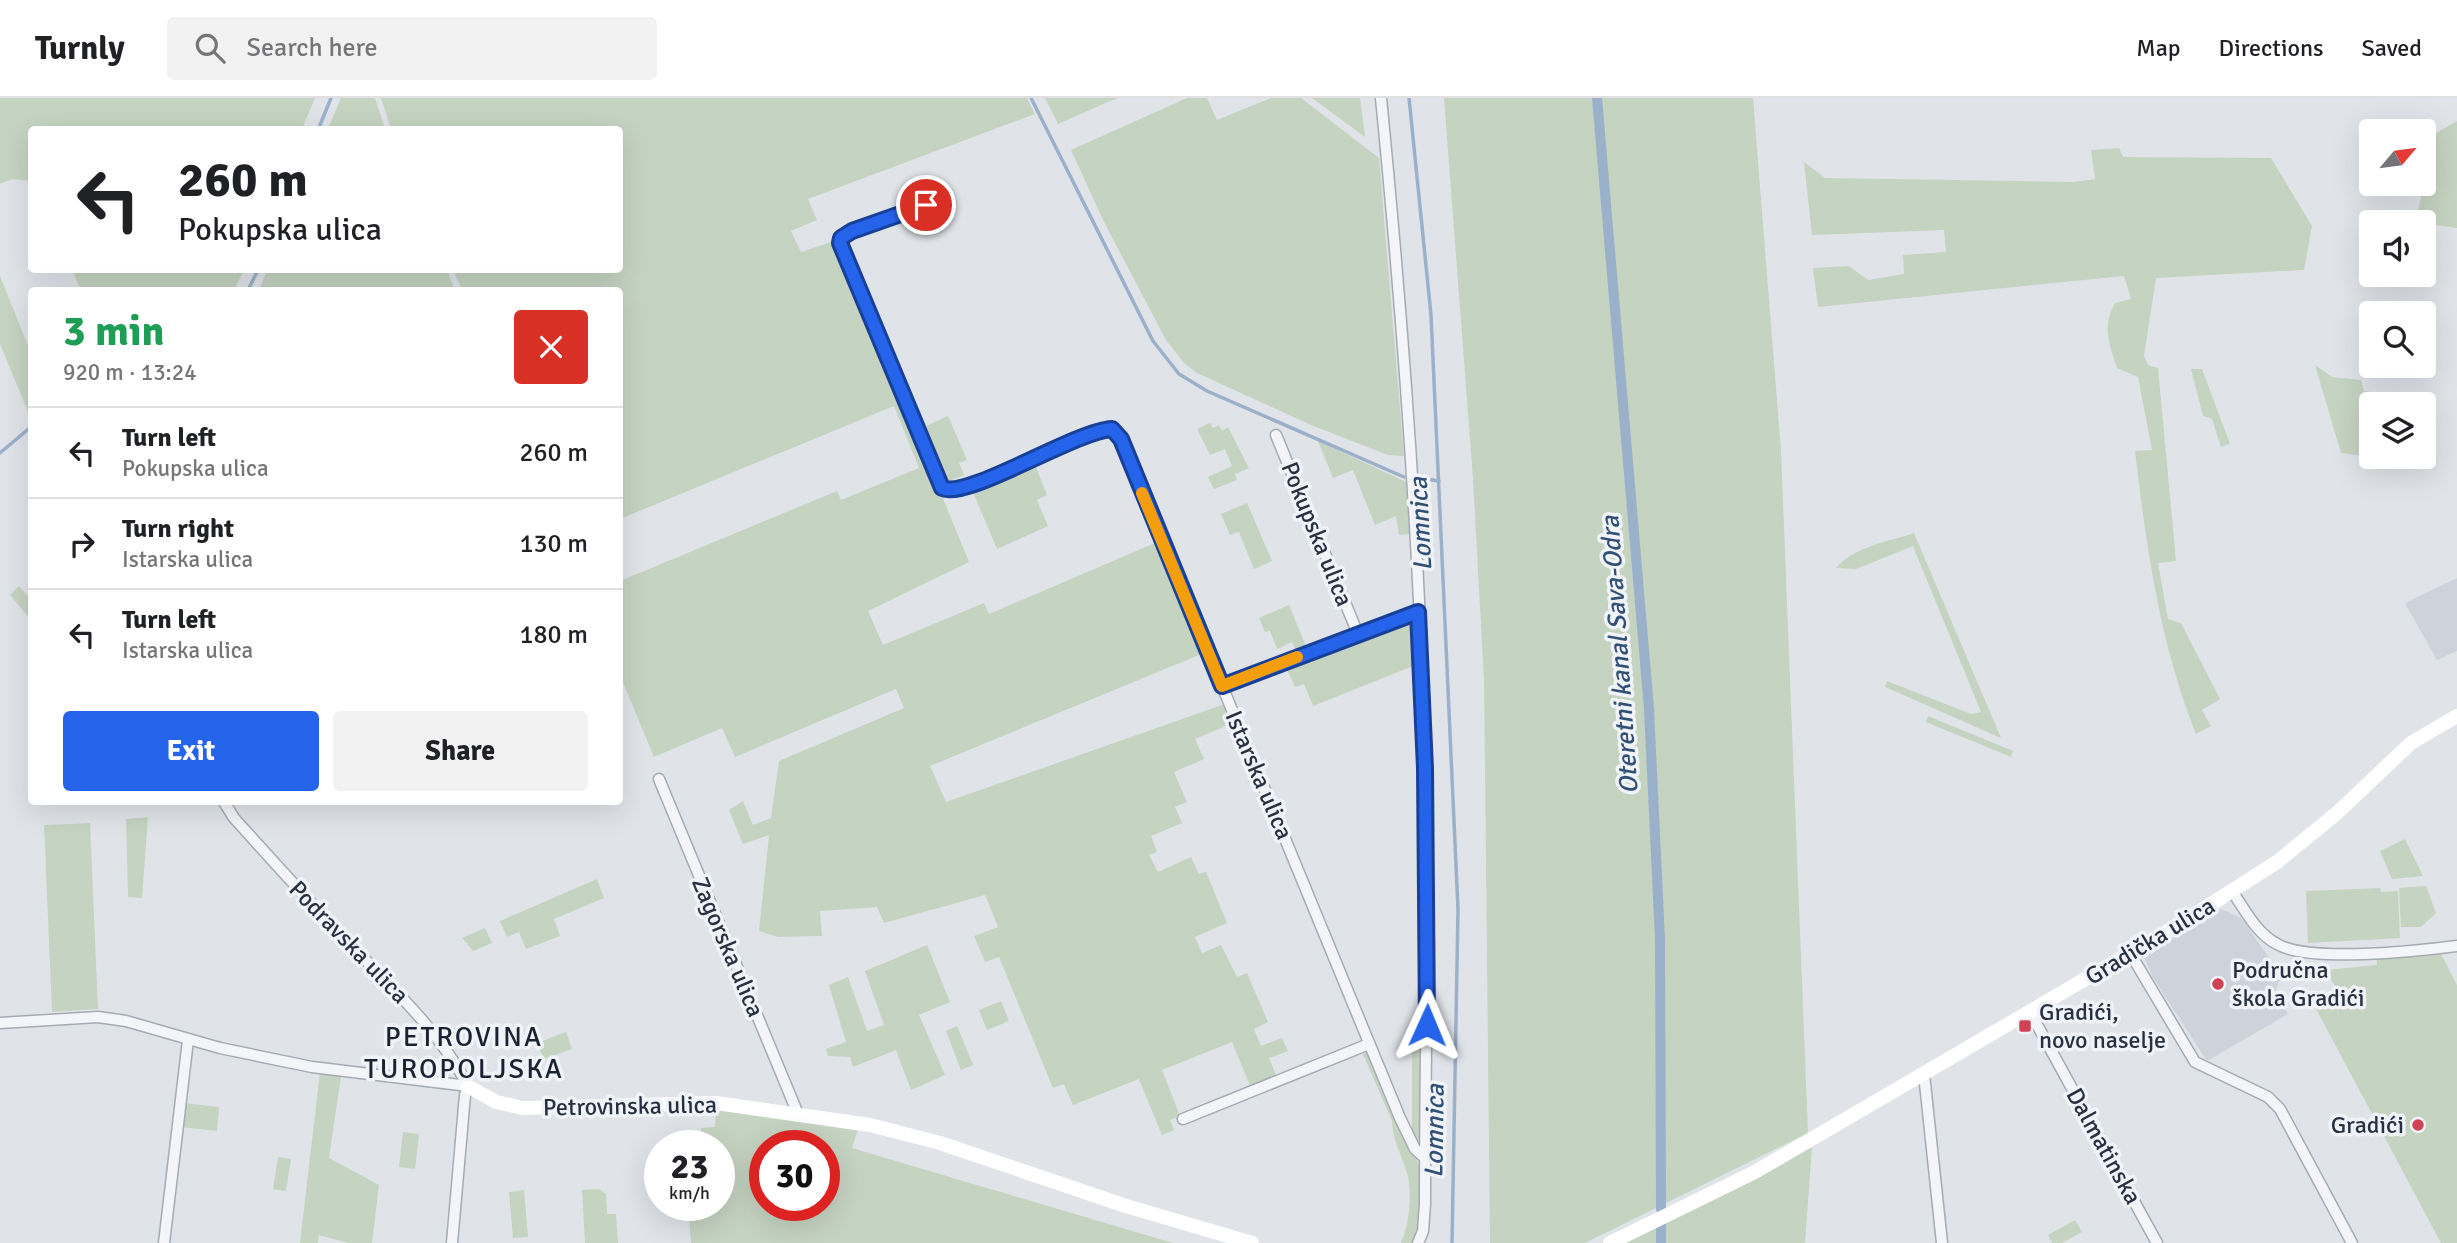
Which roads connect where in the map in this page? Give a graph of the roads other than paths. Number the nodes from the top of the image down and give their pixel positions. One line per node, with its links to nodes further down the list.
1 (1381, 98): 4 (street)
2 (926, 205): 6 (street, Istarska ulica)
3 (1276, 435): 5 (street, Pokupska ulica)
4 (1418, 612): 5 (street, Pokupska ulica); 21 (street)
5 (1358, 634): 6 (street, Pokupska ulica)
6 (1222, 686): 16 (street, Istarska ulica)
7 (2457, 716): 10 (street, Gradička ulica)
8 (659, 779): 19 (street, Zagorska ulica)
9 (226, 805): 18 (street, Podravska ulica)
10 (2232, 891): 11 (street); 12 (street, Gradička ulica)
11 (2457, 946)
12 (2130, 953): 13 (street, Gradička ulica); 29 (street)
13 (2030, 1012): 17 (street, Gradička ulica); 28 (street, Dalmatinska)
14 (0, 1023): 15 (street, Petrovinska ulica)
15 (188, 1040): 18 (street, Petrovinska ulica); 22 (street)
16 (1369, 1044): 20 (street); 21 (street, Istarska ulica)
17 (1924, 1074): 26 (street, Gradička ulica); 27 (street)
18 (468, 1086): 19 (street, Petrovinska ulica); 23 (street)
19 (798, 1114): 24 (street, Petrovinska ulica)
20 (1183, 1119)
21 (1425, 1158): 25 (street)
22 (164, 1243)
23 (452, 1243)
24 (1252, 1243)
25 (1418, 1243)
26 (1610, 1243)
27 (1942, 1243)
28 (2157, 1243)
29 (2353, 1243)

